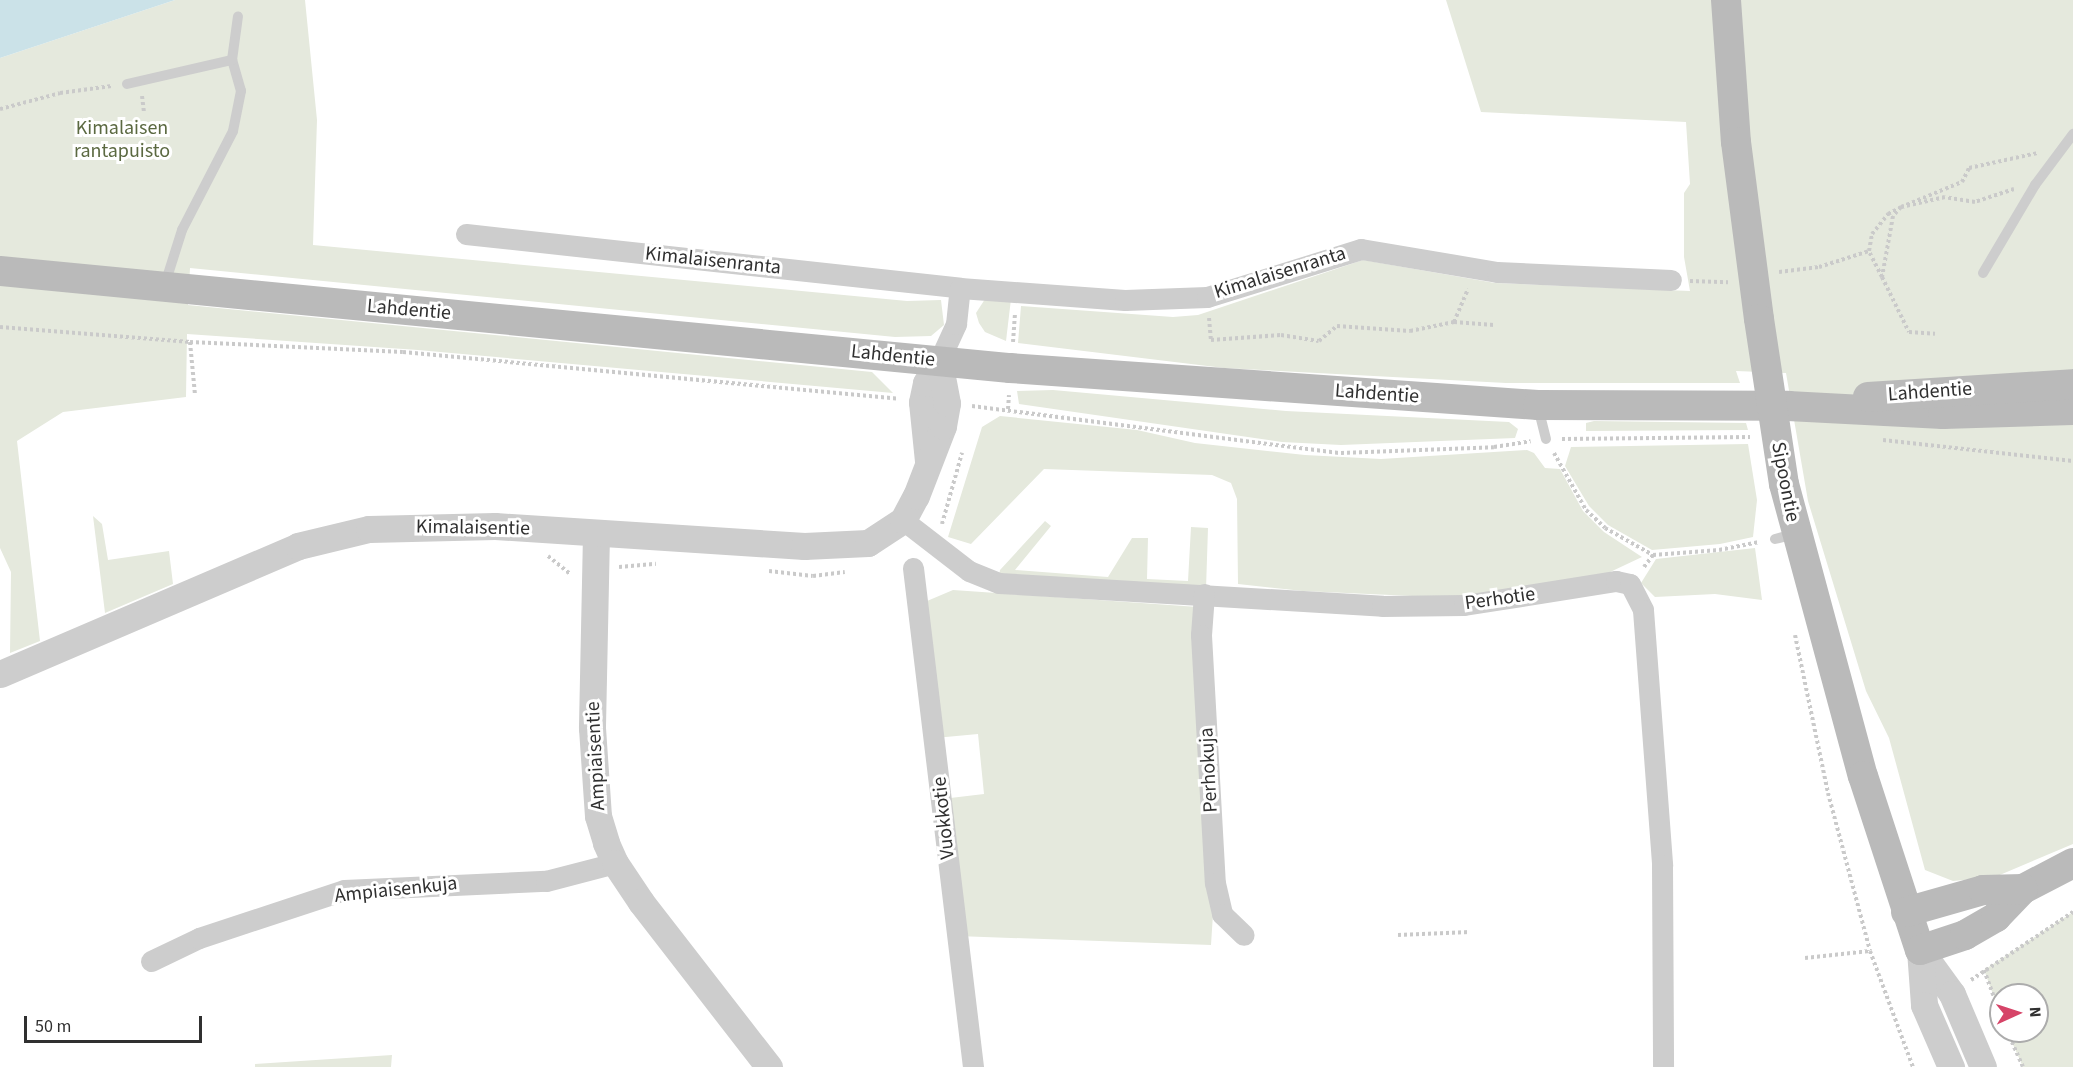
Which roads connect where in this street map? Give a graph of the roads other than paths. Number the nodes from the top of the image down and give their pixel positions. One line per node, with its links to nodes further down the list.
1 (1726, 0): 26 (main road, Sipoontie, bridge)
2 (238, 16): 3 (lane)
3 (232, 60): 4 (lane); 10 (lane)
4 (127, 84)
5 (2073, 134): 8 (lane)
6 (466, 234): 11 (street, Kimalaisenranta)
7 (0, 271): 10 (main road, Lahdentie)
8 (1983, 273)
9 (1671, 280): 11 (street, Kimalaisenranta)
10 (164, 288): 12 (main road, Lahdentie)
11 (960, 288): 12 (street)
12 (939, 361): 14 (main road, Lahdentie); 18 (street)
13 (2073, 384): 15 (main road, Lahdentie)
14 (1538, 405): 15 (main road, Lahdentie); 17 (lane)
15 (1788, 406): 16 (main road, Lahdentie)
16 (2073, 410)
17 (1546, 439)
18 (903, 520): 19 (street, Kimalaisentie); 21 (street, Perhotie)
19 (596, 534): 22 (street, Kimalaisentie); 23 (street, Ampiaisentie)
20 (913, 568): 31 (street, Vuokkotie)
21 (1204, 594): 27 (street, Perhokuja); 32 (street, Perhotie)
22 (0, 674)
23 (615, 863): 29 (street, Ampiaisenkuja); 30 (street, Ampiaisentie)
24 (2073, 863): 25 (main road)
25 (2023, 889): 26 (main road); 28 (main road)
26 (1906, 912): 28 (main road, Sipoontie)
27 (1244, 935)
28 (1920, 950): 33 (street, Sipoontie); 34 (street, Sipoontie)
29 (151, 961)
30 (769, 1067)
31 (973, 1067)
32 (1663, 1067)
33 (1951, 1067)
34 (1983, 1067)

